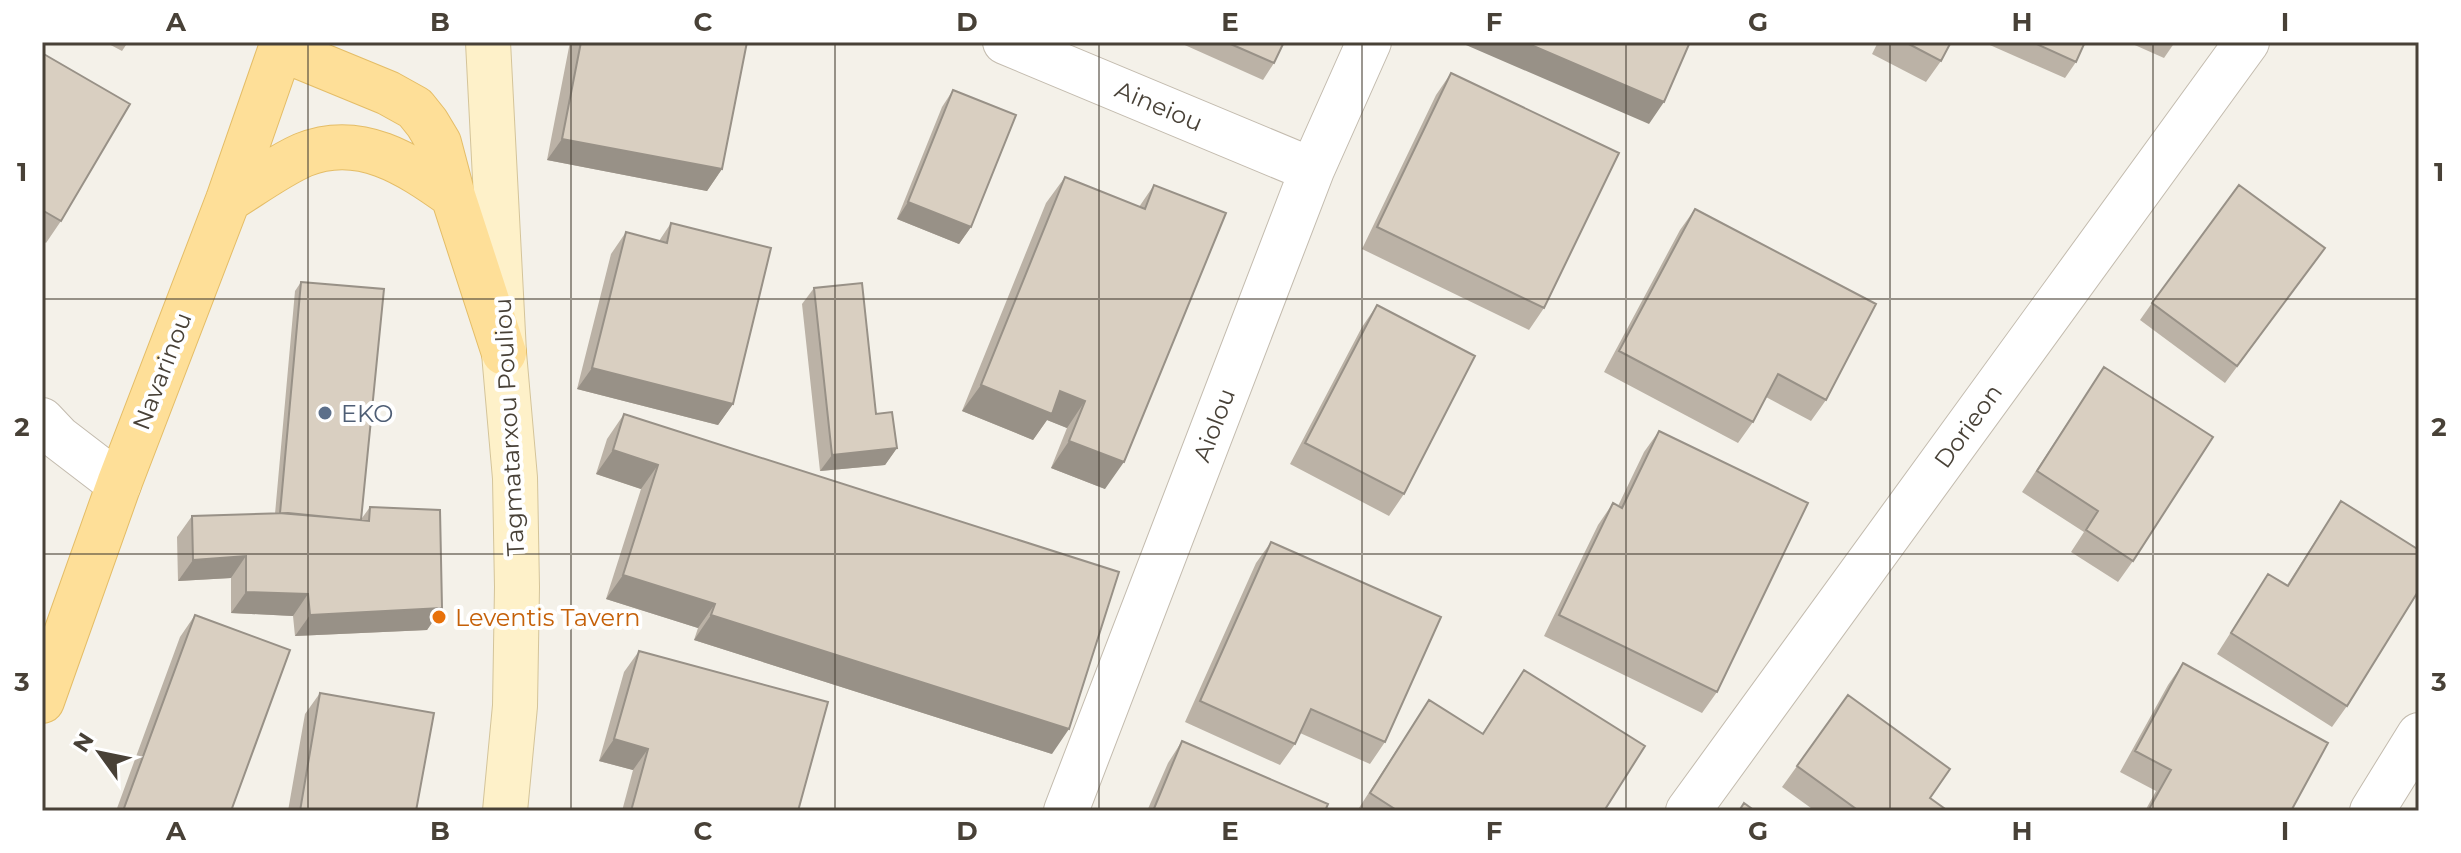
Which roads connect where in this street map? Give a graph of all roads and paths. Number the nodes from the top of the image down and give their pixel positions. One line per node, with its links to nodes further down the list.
1 (488, 42): 9 (main road, Tagmatarxou Pouliou)
2 (1005, 42): 6 (street, Aineiou)
3 (1369, 42): 6 (street, Aiolou)
4 (2247, 42): 16 (street, Dorieon)
5 (282, 45): 7 (main road); 8 (main road, Navarinou)
6 (1312, 170): 15 (street, Aiolou)
7 (453, 196): 8 (main road); 9 (main road)
8 (228, 200): 11 (main road, Navarinou)
9 (504, 353): 14 (main road, Tagmatarxou Pouliou)
10 (42, 420): 11 (street)
11 (119, 484): 12 (main road, Navarinou)
12 (42, 701)
13 (2419, 735): 17 (street)
14 (505, 811)
15 (1066, 811)
16 (1688, 811)
17 (2372, 811)

